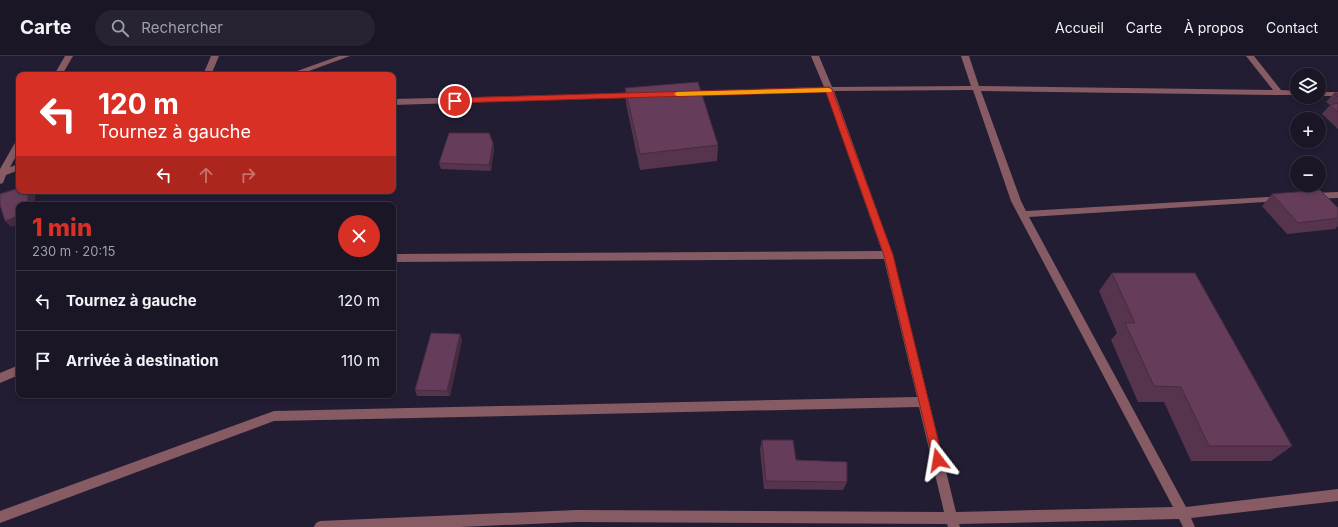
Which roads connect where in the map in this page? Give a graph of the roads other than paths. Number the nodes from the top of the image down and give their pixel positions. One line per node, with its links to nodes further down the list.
1 (69, 56): 7 (street)
2 (215, 56): 8 (street)
3 (346, 56): 9 (street)
4 (815, 56): 11 (street)
5 (965, 56): 10 (street)
6 (1250, 56): 12 (street)
7 (60, 72)
8 (208, 72)
9 (299, 72)
10 (976, 88): 11 (street); 12 (street); 25 (street)
11 (829, 89): 14 (street); 26 (street)
12 (1279, 93): 13 (street)
13 (1290, 93)
14 (678, 94)
15 (1326, 94): 16 (street)
16 (1338, 94)
17 (646, 95): 18 (street)
18 (396, 102)
19 (16, 148): 21 (street)
20 (16, 168): 21 (street)
21 (1, 176)
22 (1338, 195): 23 (street)
23 (1306, 197)
24 (1291, 198): 25 (street)
25 (1023, 214): 32 (street)
26 (888, 255): 27 (street); 30 (street)
27 (396, 258)
28 (16, 371): 29 (street)
29 (0, 378)
30 (924, 402): 33 (street); 34 (street)
31 (1338, 495): 32 (street)
32 (1183, 513): 34 (street); 36 (street)
33 (0, 517)
34 (953, 523): 35 (street)
35 (320, 527)
36 (1189, 527)

